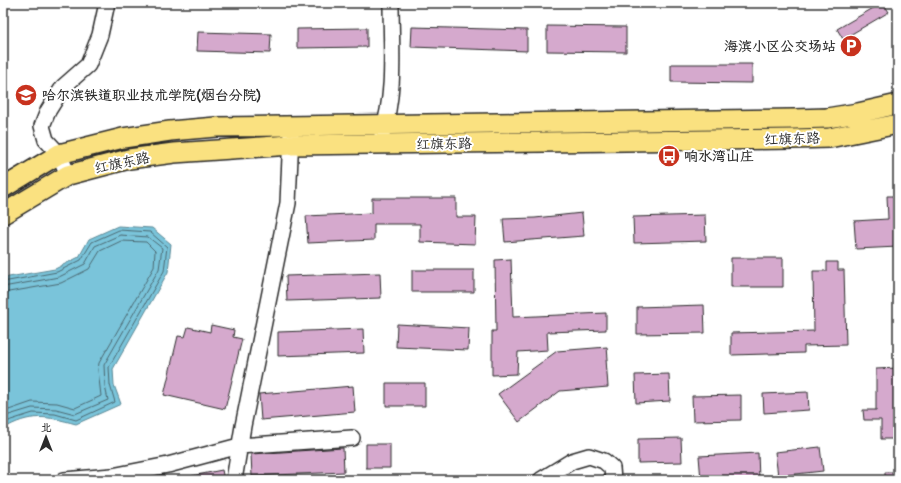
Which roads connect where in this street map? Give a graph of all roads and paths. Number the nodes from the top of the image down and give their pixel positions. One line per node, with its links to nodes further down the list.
1 (107, 3): 9 (street)
2 (392, 3): 5 (street)
3 (898, 104): 5 (main road, 红旗东路)
4 (898, 124): 7 (main road, 红旗东路)
5 (385, 125): 6 (main road, 红旗东路); 7 (street)
6 (292, 126): 8 (street); 9 (main road, 红旗东路)
7 (379, 144): 8 (main road, 红旗东路)
8 (291, 145): 10 (main road, 红旗东路); 14 (street)
9 (59, 154): 10 (street); 11 (main road, 红旗东路)
10 (68, 175): 12 (main road, 红旗东路)
11 (3, 188)
12 (3, 214)
13 (352, 438): 14 (street)
14 (239, 446): 15 (street); 16 (street)
15 (64, 480)
16 (234, 480)
17 (541, 480): 18 (street)
18 (613, 480)

